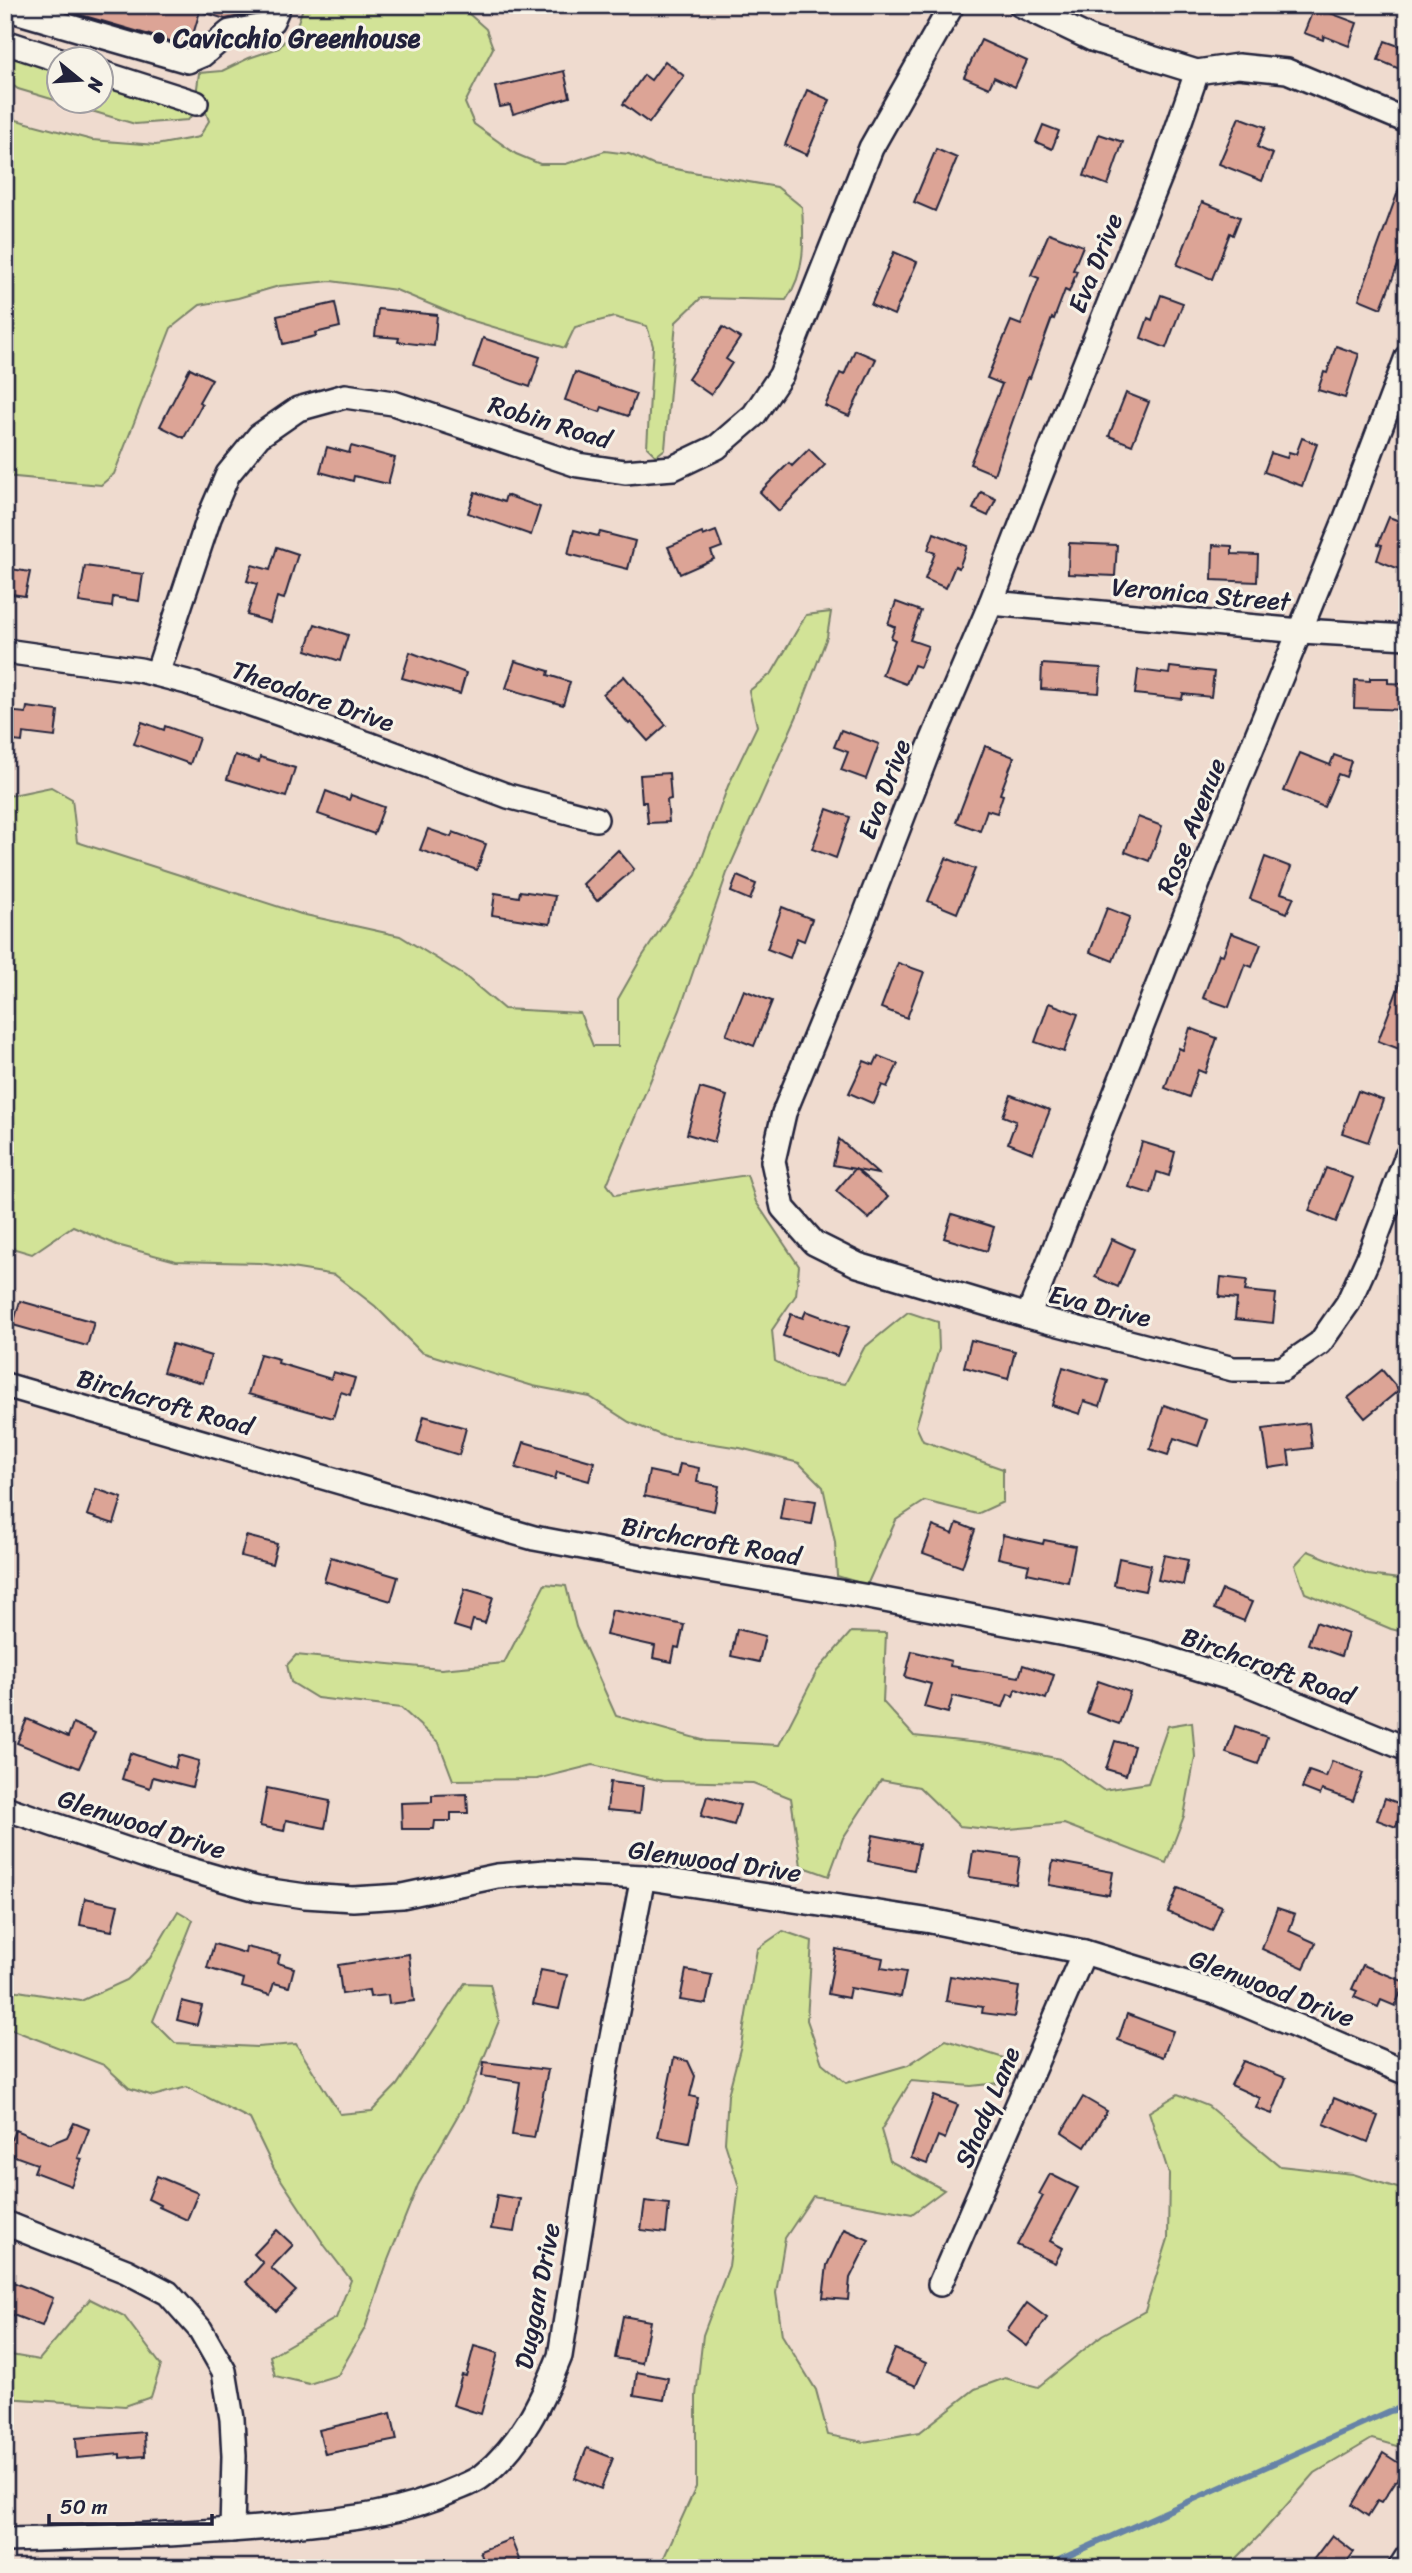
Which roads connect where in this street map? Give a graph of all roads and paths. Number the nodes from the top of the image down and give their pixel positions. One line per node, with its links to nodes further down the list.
1 (279, 5): 4 (street)
2 (952, 5): 16 (street, Robin Road)
3 (1021, 5): 7 (street)
4 (5, 8)
5 (5, 42): 6 (street)
6 (46, 55)
7 (1197, 72): 10 (street); 12 (street, Eva Drive)
8 (116, 77): 9 (street)
9 (196, 103)
10 (1407, 121)
11 (1407, 357): 13 (street, Rose Avenue)
12 (991, 603): 13 (street, Veronica Street); 19 (street, Eva Drive)
13 (1301, 631): 14 (street, Veronica Street); 19 (street, Rose Avenue)
14 (1407, 637)
15 (5, 651): 16 (street, Theodore Drive)
16 (157, 674): 17 (street, Theodore Drive)
17 (596, 819)
18 (1407, 1156): 19 (street, Eva Drive)
19 (1028, 1316)
20 (5, 1385): 21 (street, Birchcroft Road)
21 (1407, 1749)
22 (5, 1808): 23 (street, Glenwood Drive)
23 (643, 1877): 24 (street, Glenwood Drive); 28 (street, Duggan Drive)
24 (1084, 1952): 25 (street, Glenwood Drive); 27 (street, Shady Lane)
25 (1407, 2073)
26 (5, 2223): 28 (street)
27 (940, 2284)
28 (232, 2530): 29 (street, Duggan Drive)
29 (5, 2540)
30 (1407, 2557): 31 (street)
31 (1399, 2568)

